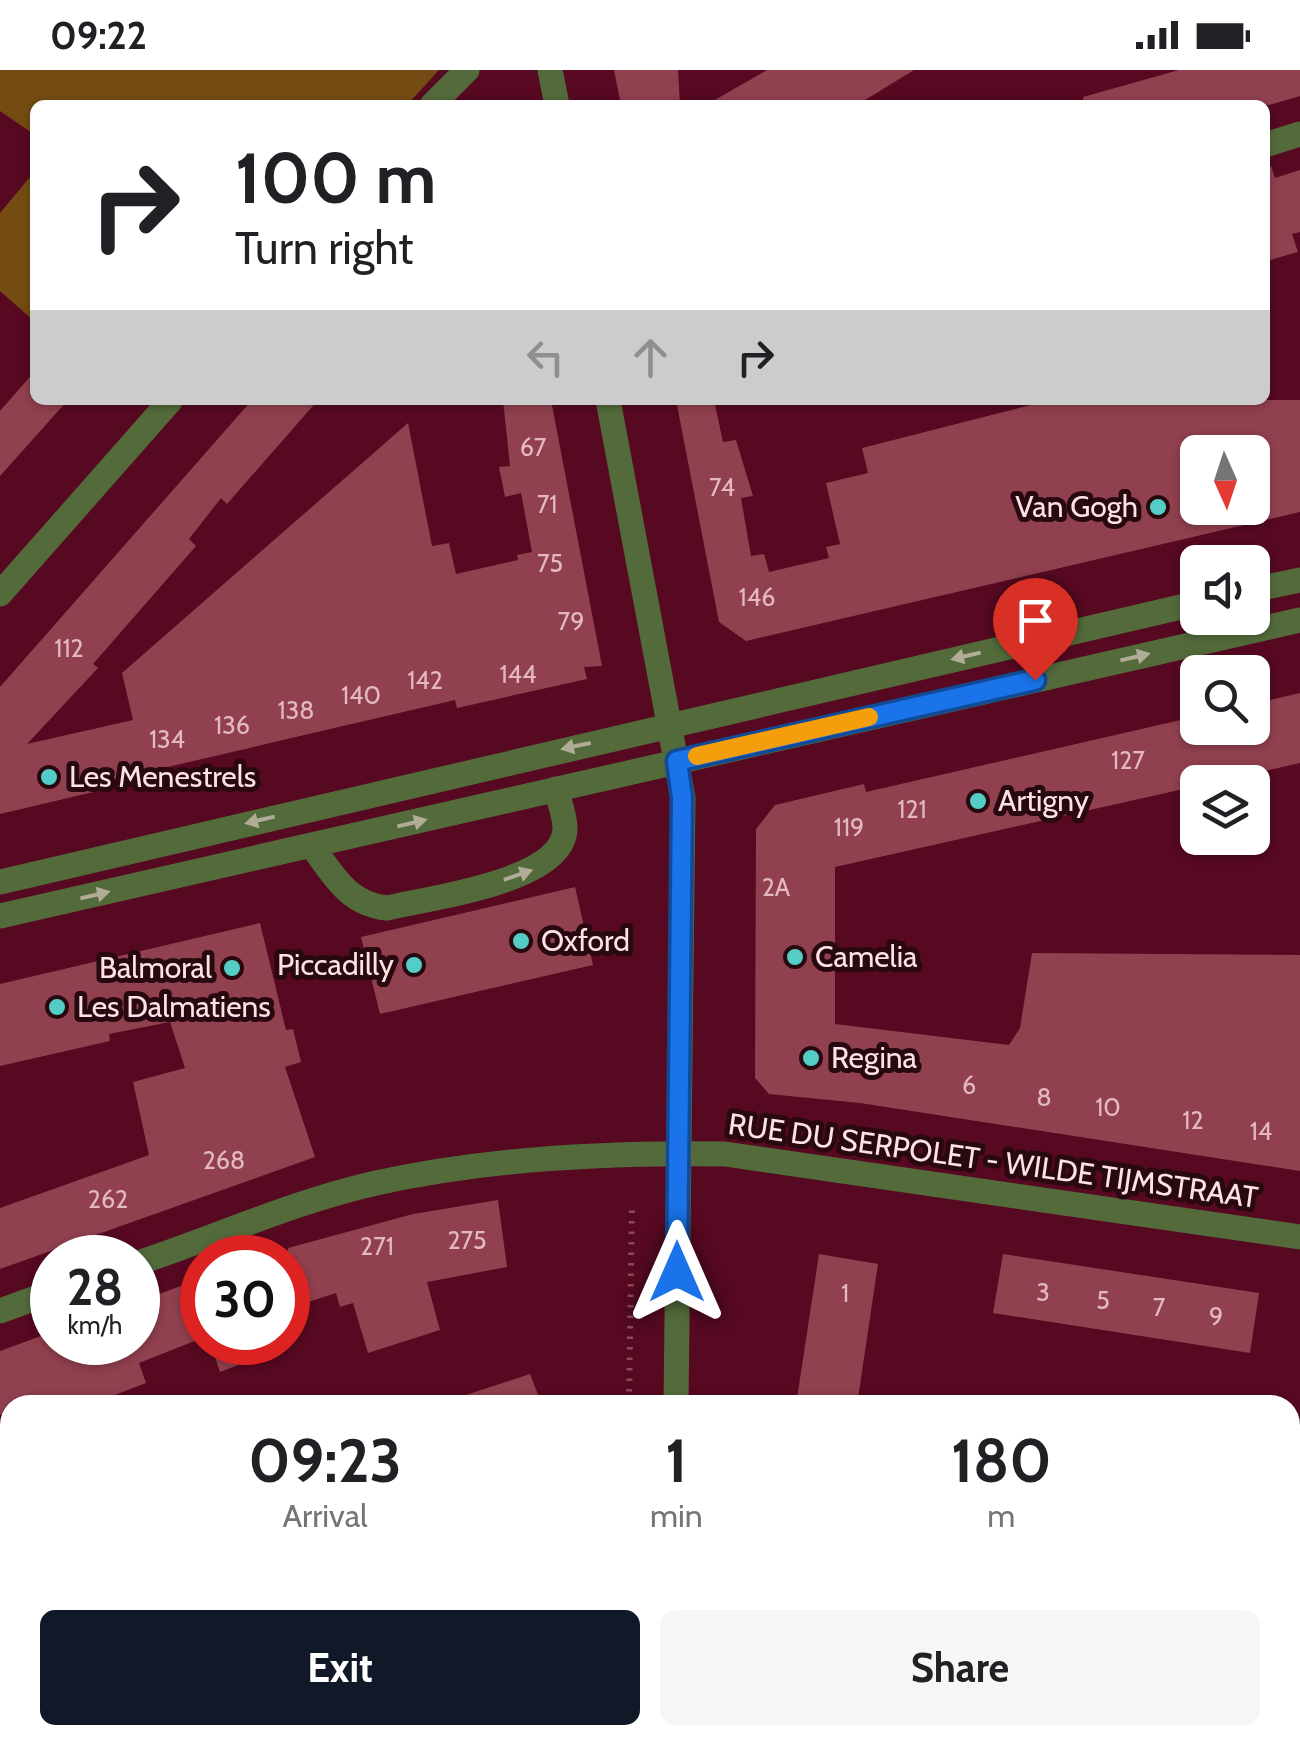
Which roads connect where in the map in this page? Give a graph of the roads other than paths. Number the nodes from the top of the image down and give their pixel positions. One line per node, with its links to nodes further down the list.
1 (468, 70): 3 (street)
2 (550, 70): 4 (street)
3 (437, 100)
4 (555, 100)
5 (1300, 134): 6 (street)
6 (1270, 143)
7 (166, 405): 11 (street)
8 (609, 405): 14 (street)
9 (1300, 580): 10 (street)
10 (1270, 586)
11 (0, 594)
12 (1180, 607): 14 (street, one-way to 14)
13 (1300, 620): 15 (street, one-way to 13)
14 (672, 724): 15 (street); 18 (street, one-way to 18)
15 (677, 761): 16 (street); 20 (street)
16 (556, 789): 17 (street, one-way to 16); 17 (street, one-way to 16)
17 (312, 846): 19 (street, one-way to 17)
18 (0, 882)
19 (0, 916)
20 (678, 1153): 21 (street, RUE DU SERPOLET - WILDE TIJMSTRAAT); 22 (street, RUE DU SERPOLET - WILDE TIJMSTRAAT); 25 (street)
21 (1300, 1236)
22 (160, 1256)
23 (30, 1300): 24 (street)
24 (0, 1311)
25 (676, 1395)

